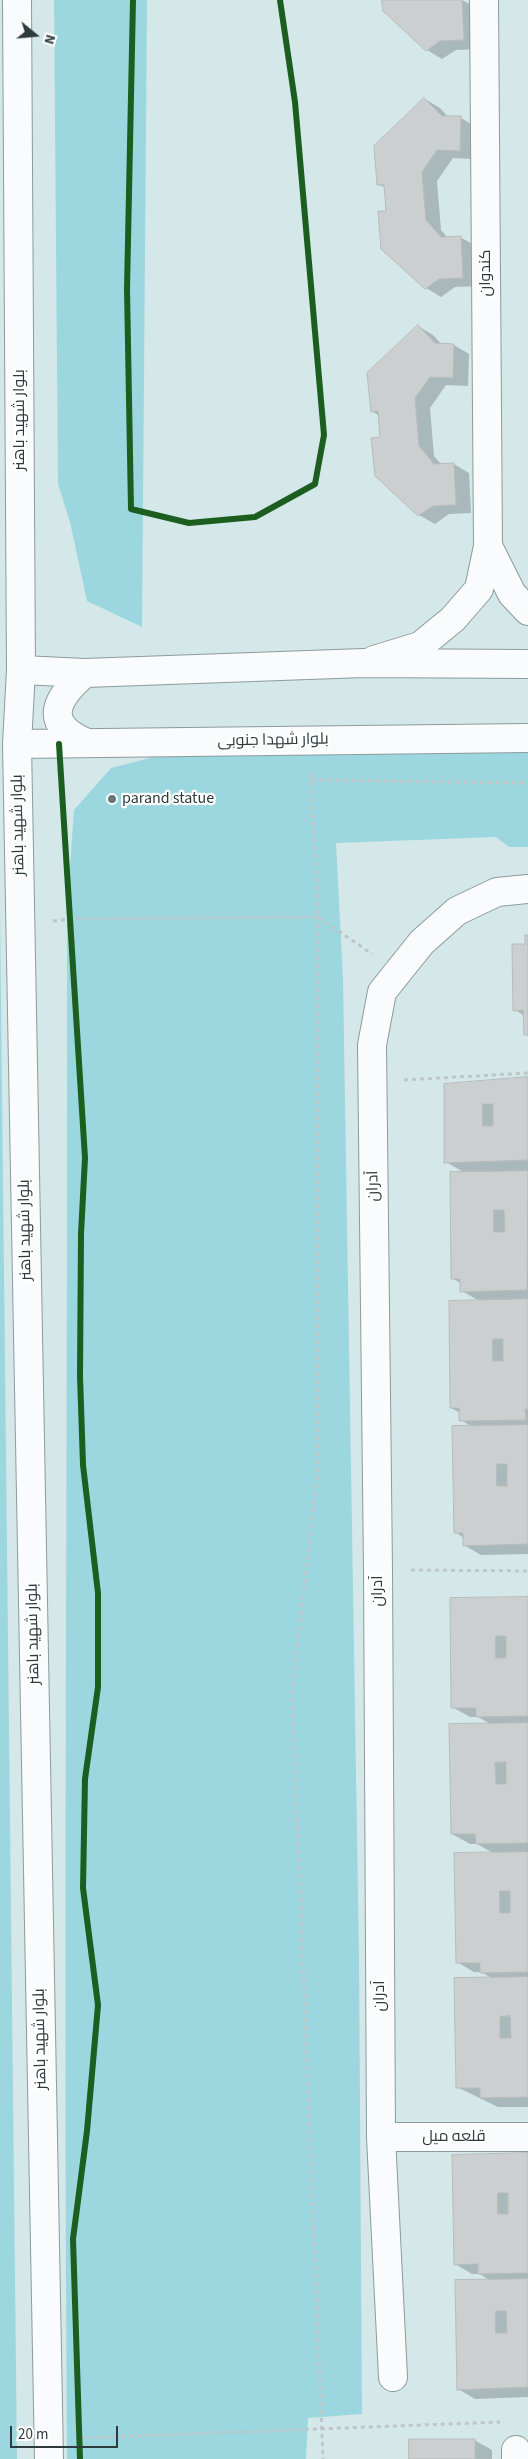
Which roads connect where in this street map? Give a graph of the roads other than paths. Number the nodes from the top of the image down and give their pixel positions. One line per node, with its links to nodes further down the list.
1 (18, 0): 7 (street, بلوار شهید باهنر)
2 (484, 0): 3 (street, کندوان)
3 (488, 546): 4 (street); 5 (street)
4 (528, 611)
5 (364, 664): 6 (street); 8 (street)
6 (528, 664)
7 (21, 670): 8 (street); 11 (street, بلوار شهید باهنر)
8 (84, 673): 10 (street)
9 (528, 738): 10 (street, بلوار شهدا جنوبی)
10 (87, 743): 11 (street, بلوار شهدا جنوبی)
11 (18, 744): 16 (street, بلوار شهید باهنر)
12 (528, 889): 13 (street, آدران)
13 (381, 2137): 14 (street, قلعه میل); 15 (street, آدران)
14 (528, 2137)
15 (393, 2377)
16 (49, 2449)

